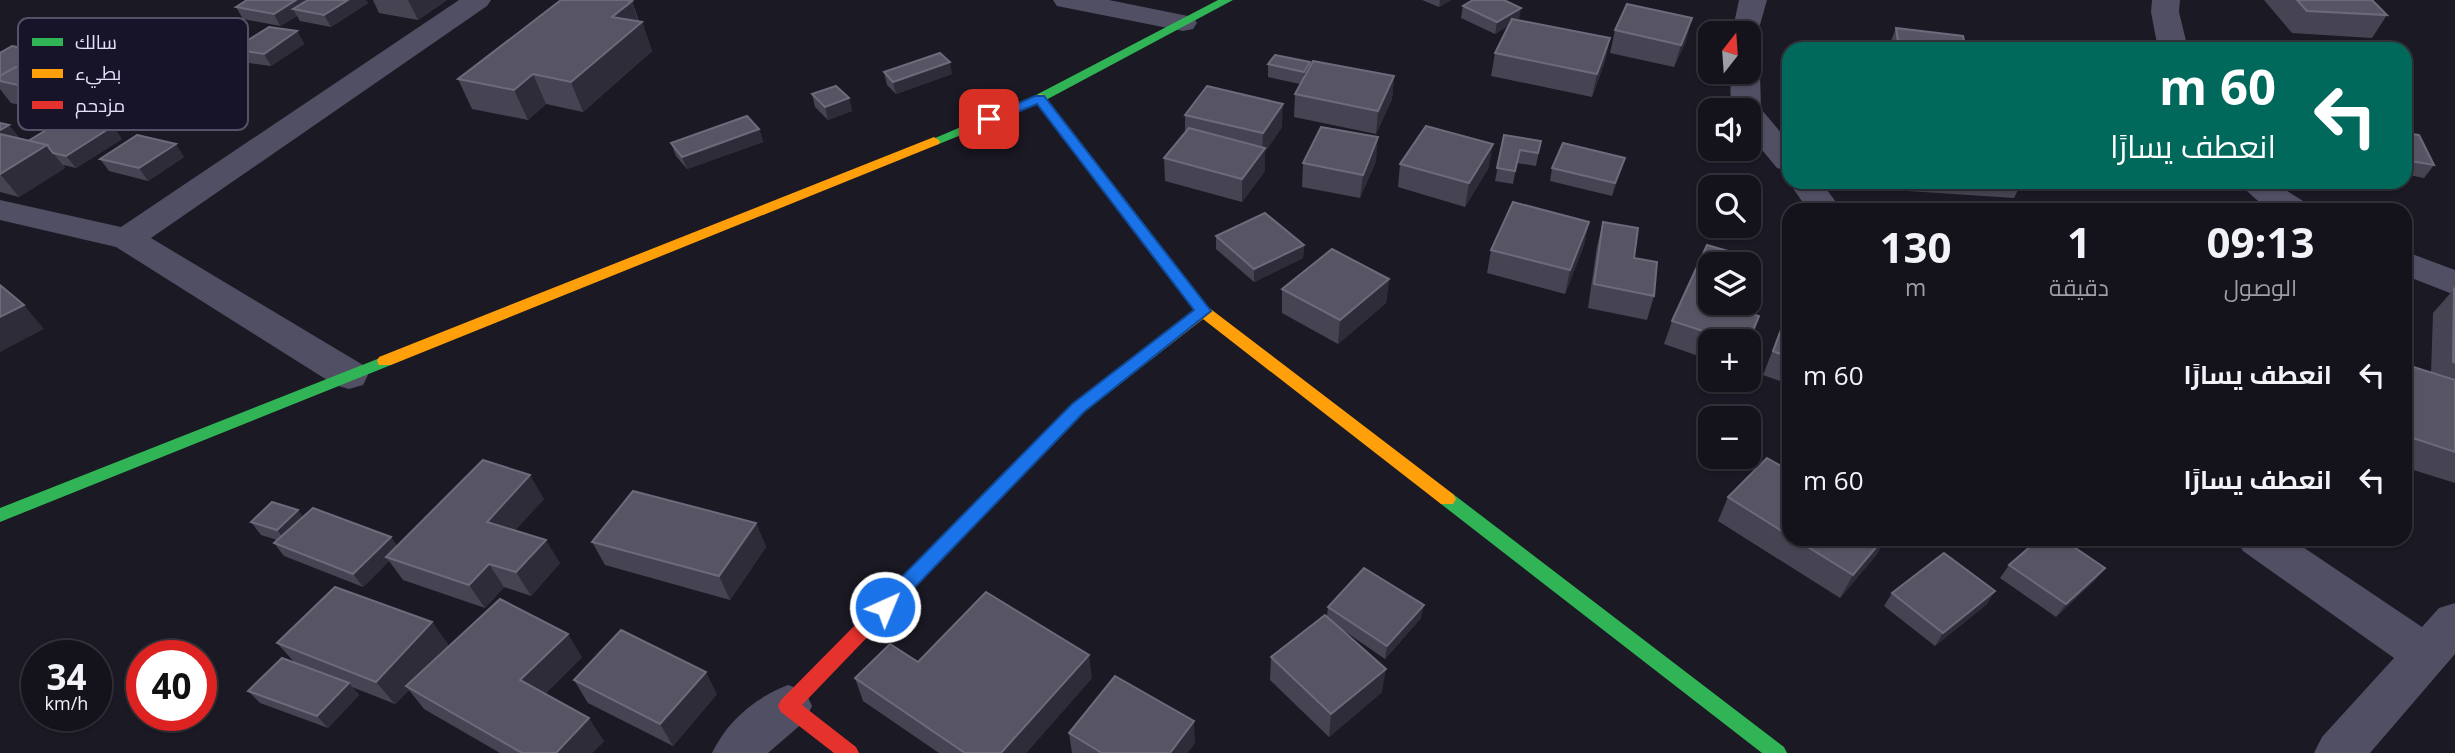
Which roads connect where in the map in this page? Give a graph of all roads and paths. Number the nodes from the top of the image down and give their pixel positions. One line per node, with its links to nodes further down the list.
1 (477, 0): 15 (street)
2 (1067, 0): 7 (street)
3 (1227, 0): 7 (street)
4 (1754, 0): 6 (street)
5 (2166, 0): 8 (street)
6 (1747, 21)
7 (1183, 23): 9 (street)
8 (2171, 42)
9 (1040, 98): 18 (street); 19 (street)
10 (1761, 129): 11 (street)
11 (1782, 154)
12 (2261, 189): 13 (street)
13 (2279, 203)
14 (0, 210): 15 (street)
15 (127, 239): 19 (street)
16 (2412, 265): 17 (street)
17 (2455, 283)
18 (1203, 311): 23 (street); 26 (street)
19 (349, 375): 20 (street)
20 (0, 515)
21 (2271, 546): 22 (street)
22 (2440, 638): 27 (street)
23 (788, 706): 24 (street); 25 (street)
24 (737, 753)
25 (849, 753)
26 (1777, 753)
27 (2339, 753)

